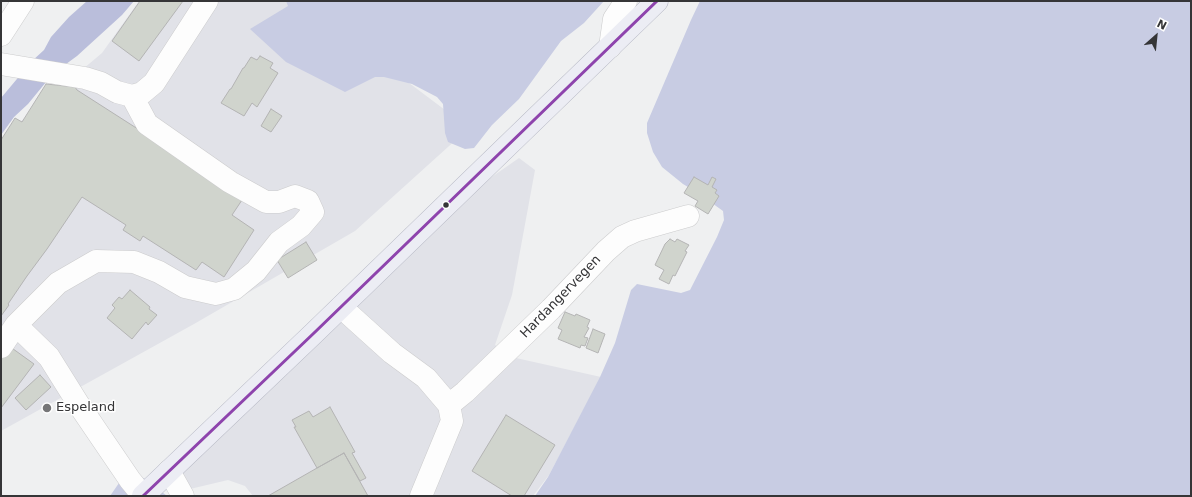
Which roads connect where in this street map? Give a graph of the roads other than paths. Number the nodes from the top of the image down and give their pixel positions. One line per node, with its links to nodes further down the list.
1 (23, 1): 5 (street)
2 (207, 1): 8 (street)
3 (626, 1): 6 (street)
4 (657, 1): 6 (main road)
5 (1, 35)
6 (610, 47): 10 (main road)
7 (8, 65): 8 (street)
8 (132, 96): 11 (street)
9 (688, 216): 13 (street, Hardangervegen)
10 (341, 307): 13 (street); 14 (main road)
11 (16, 326): 12 (street); 15 (street)
12 (1, 347)
13 (450, 405): 17 (street)
14 (169, 471): 15 (main road); 16 (street)
15 (143, 496)
16 (183, 496)
17 (421, 496)

